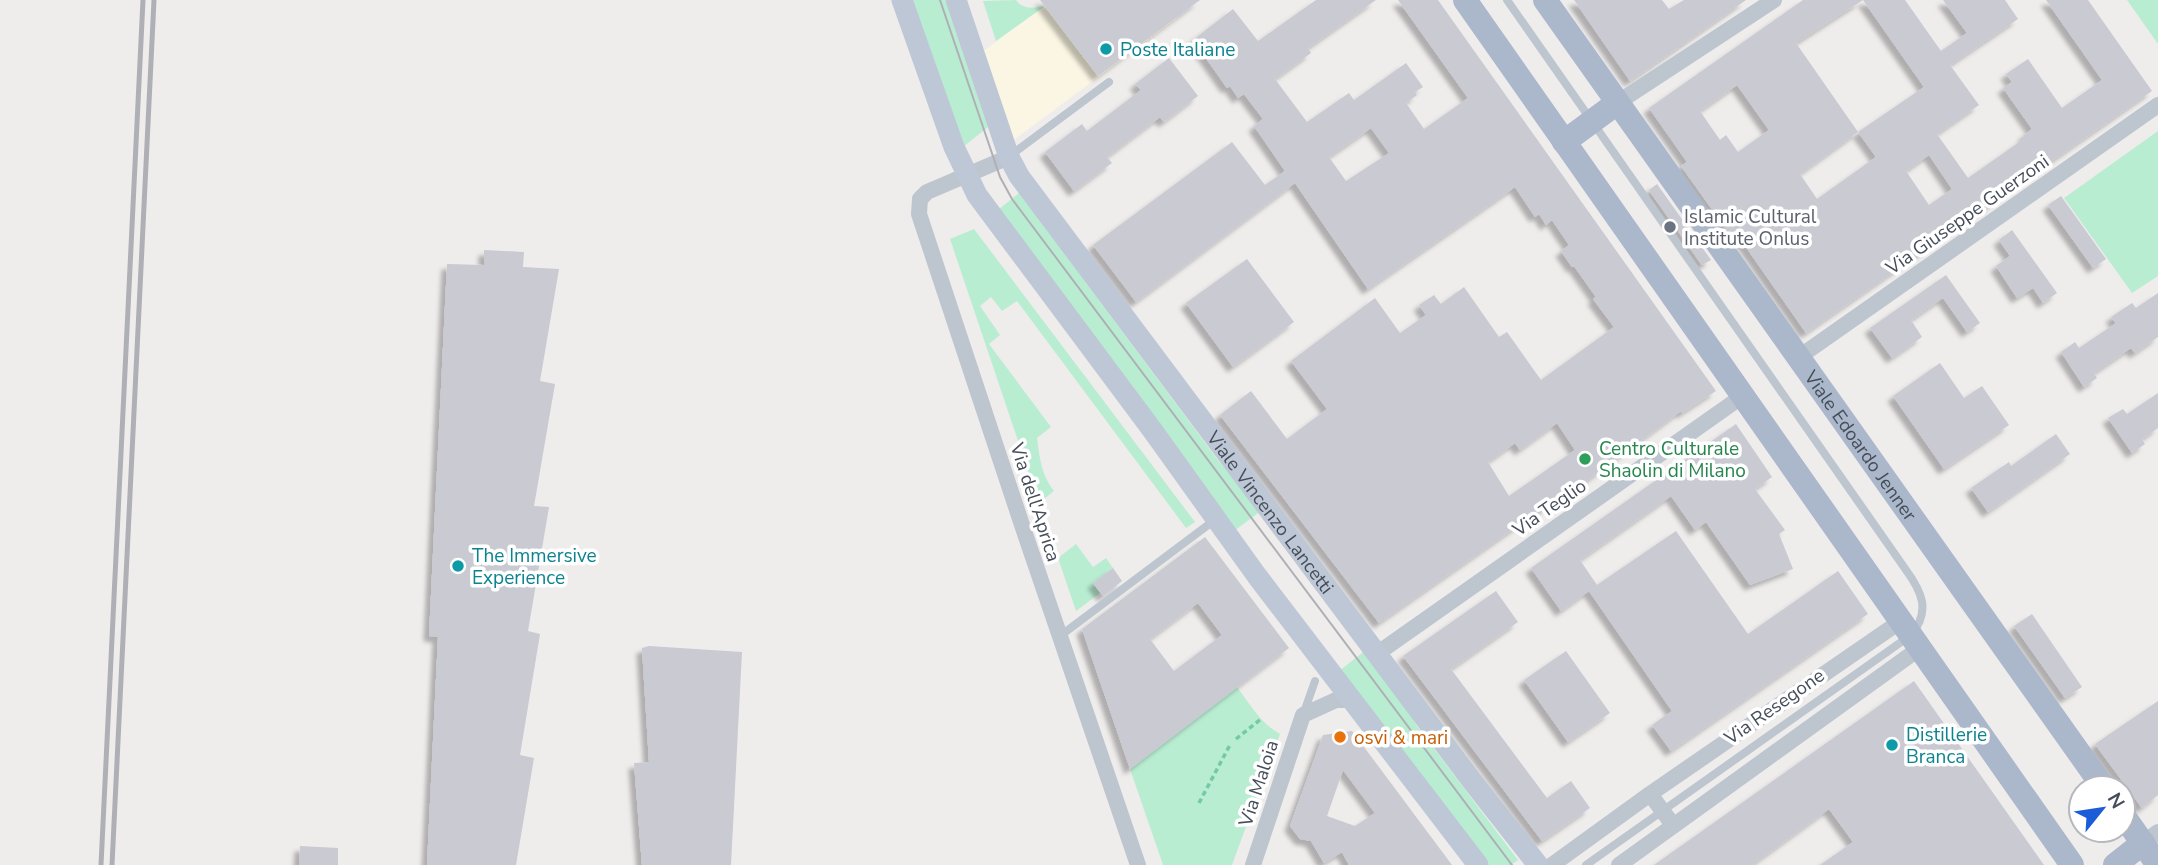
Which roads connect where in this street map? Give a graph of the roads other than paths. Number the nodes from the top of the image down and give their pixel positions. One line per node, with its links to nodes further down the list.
1 (902, 0): 13 (main road)
2 (957, 0): 12 (main road, Viale Vincenzo Lancetti)
3 (1465, 0): 11 (main road)
4 (1507, 0): 10 (lane, Viale Edoardo Jenner)
5 (1545, 0): 8 (main road, Viale Edoardo Jenner)
6 (1774, 0): 8 (street)
7 (1109, 82): 12 (lane)
8 (1617, 103): 10 (main road); 14 (main road, Viale Edoardo Jenner)
9 (2158, 105): 14 (street, Via Giuseppe Guerzoni)
10 (1592, 121): 11 (main road); 17 (lane, Viale Edoardo Jenner)
11 (1564, 142): 15 (main road)
12 (1009, 157): 13 (street); 19 (main road, Viale Vincenzo Lancetti)
13 (965, 176): 16 (main road); 18 (street, Via dell'Aprica)
14 (1799, 357): 23 (main road, Viale Edoardo Jenner)
15 (1744, 396): 17 (main road); 19 (street, Via Teglio)
16 (1216, 519): 18 (lane); 21 (main road)
17 (1910, 635): 24 (street, Via Resegone); 25 (lane, Via Resegone); 26 (street, Via Resegone); 35 (main road)
18 (1059, 636): 28 (street, Via dell'Aprica)
19 (1378, 653): 31 (main road, Viale Vincenzo Lancetti)
20 (1315, 681): 22 (lane, Via Maloia)
21 (1351, 700): 22 (street); 30 (main road)
22 (1303, 715): 29 (street, Via Maloia)
23 (2094, 774)
24 (1650, 794): 25 (street); 32 (street, Via Resegone)
25 (1661, 810): 26 (street); 33 (lane, Via Resegone)
26 (1673, 825): 34 (street, Via Resegone)
27 (2150, 837): 36 (main road); 37 (main road)
28 (1138, 865)
29 (1253, 865)
30 (1478, 865)
31 (1538, 865)
32 (1552, 865)
33 (1586, 865)
34 (1619, 865)
35 (2071, 865)
36 (2115, 865)
37 (2158, 865)

